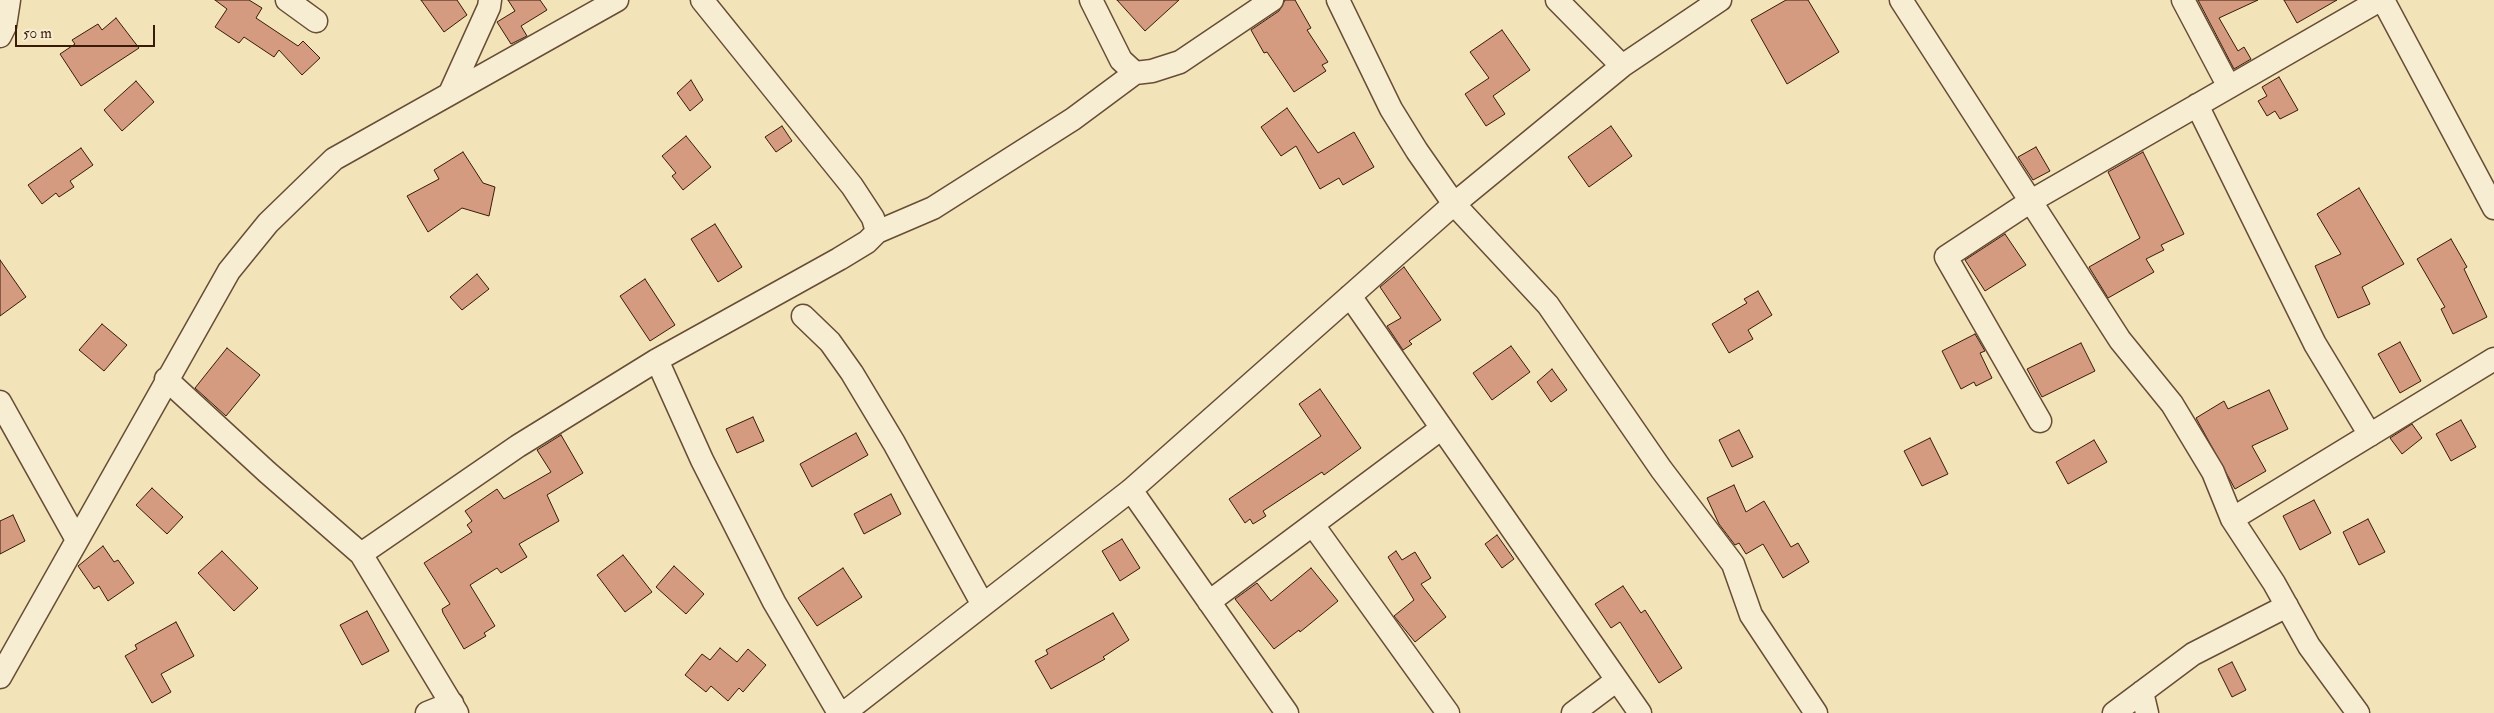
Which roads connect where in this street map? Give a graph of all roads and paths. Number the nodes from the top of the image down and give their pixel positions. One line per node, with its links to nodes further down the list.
1 (10, 0): 15 (street)
2 (287, 0): 14 (street)
3 (490, 0): 19 (street)
4 (617, 0): 19 (street)
5 (702, 0): 24 (street)
6 (1091, 0): 17 (street)
7 (1272, 0): 17 (street)
8 (1338, 0): 22 (street)
9 (1557, 0): 16 (street)
10 (1720, 0): 16 (street)
11 (1901, 0): 21 (street)
12 (2183, 0): 18 (street)
13 (2381, 0): 18 (street); 23 (street)
14 (316, 21)
15 (0, 36)
16 (1622, 66): 22 (street)
17 (1135, 73): 24 (street)
18 (2229, 87): 20 (street)
19 (450, 93): 29 (street)
20 (2197, 105): 21 (street); 33 (street)
21 (2031, 201): 31 (street); 35 (street)
22 (1454, 204): 25 (street); 53 (street)
23 (2494, 208)
24 (877, 232): 28 (street)
25 (1350, 296): 32 (street); 34 (street)
26 (803, 316): 40 (street)
27 (2494, 359): 33 (street)
28 (657, 360): 38 (street); 47 (street)
29 (166, 379): 37 (street); 38 (street)
30 (0, 402): 37 (street)
31 (2040, 421)
32 (1442, 428): 36 (street); 43 (street)
33 (2370, 434): 35 (street)
34 (1131, 490): 39 (street); 40 (street)
35 (2232, 519): 41 (street)
36 (1313, 525): 39 (street); 50 (street)
37 (77, 540): 42 (street)
38 (361, 554): 45 (street)
39 (1209, 602): 49 (street)
40 (983, 605): 48 (street)
41 (2287, 606): 44 (street); 55 (street)
42 (0, 676)
43 (1617, 680): 51 (street); 52 (street)
44 (2145, 703): 54 (street)
45 (454, 708): 46 (street)
46 (427, 713)
47 (839, 713)
48 (844, 713)
49 (1287, 713)
50 (1448, 713)
51 (1573, 713)
52 (1640, 713)
53 (1816, 713)
54 (2114, 713)
55 (2358, 713)

